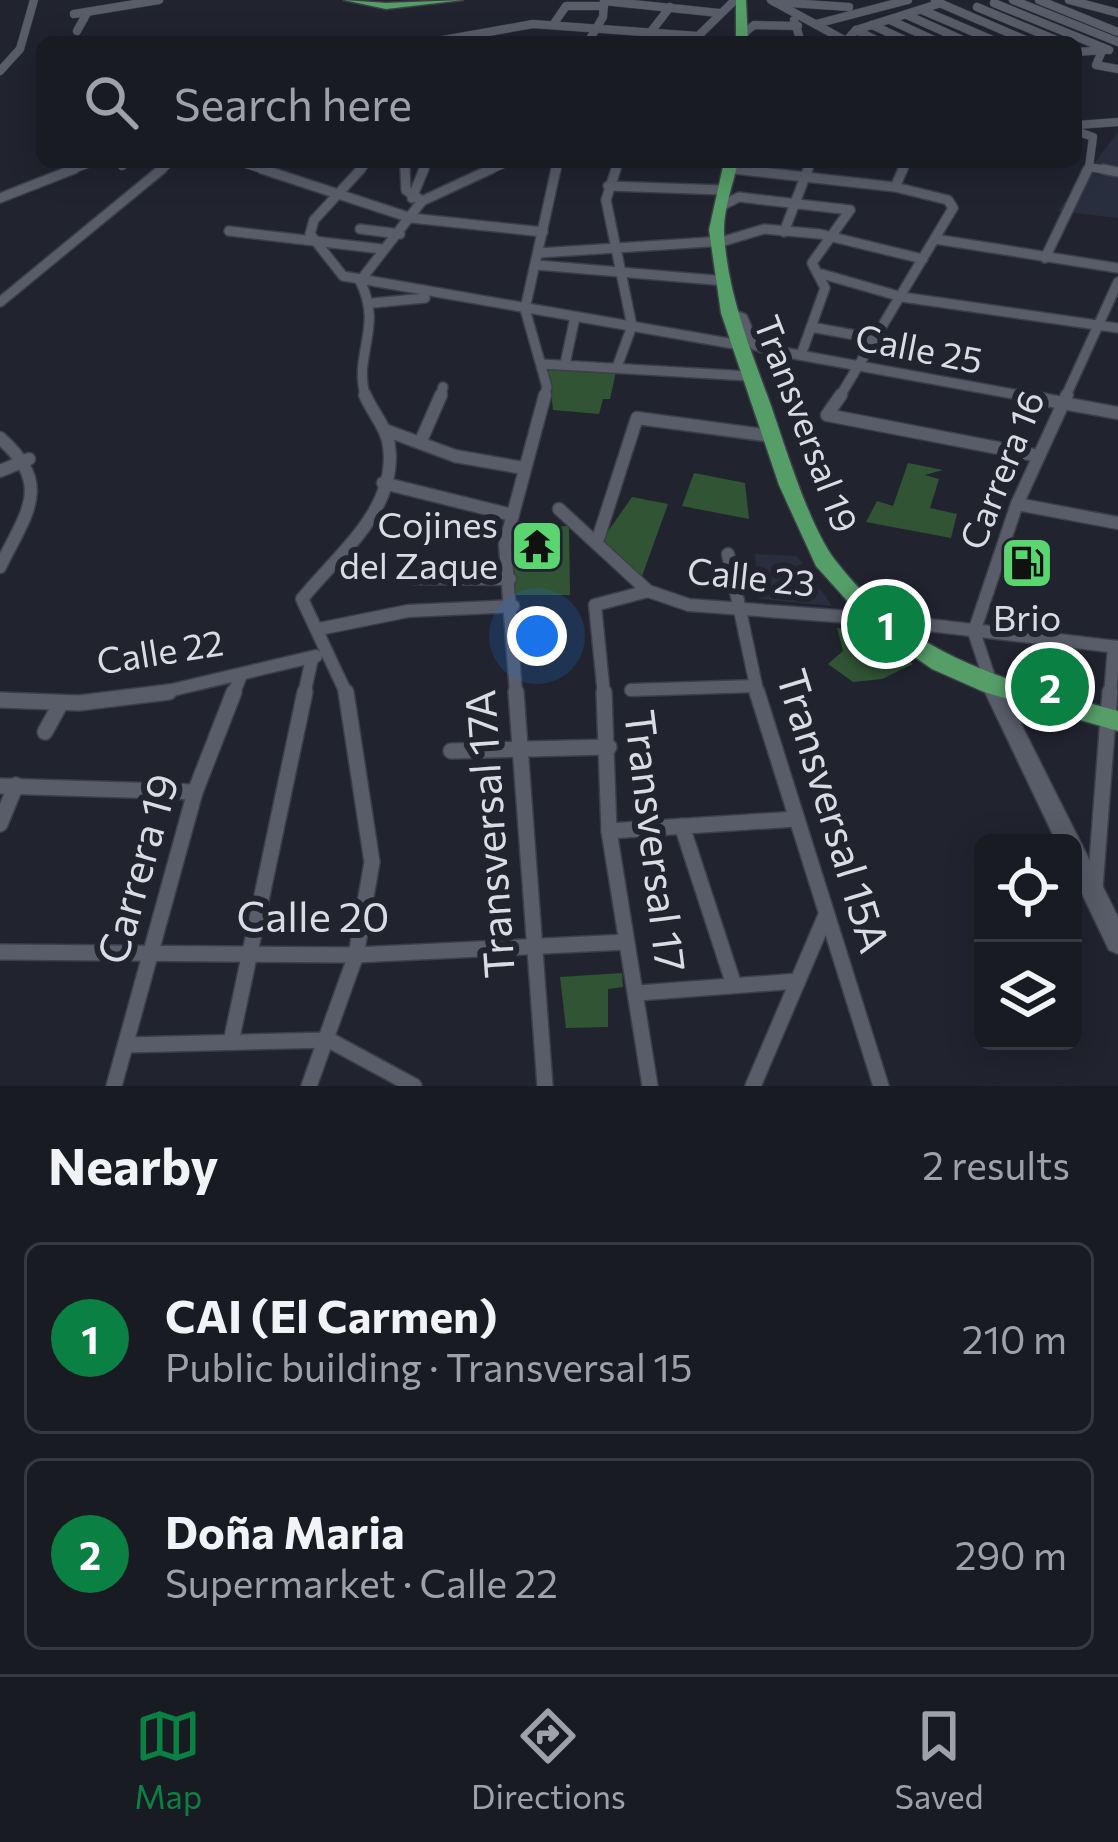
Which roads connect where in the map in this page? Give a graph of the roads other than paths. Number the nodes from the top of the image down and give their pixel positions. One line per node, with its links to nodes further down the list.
1 (34, 0): 66 (street)
2 (349, 0): 3 (main road)
3 (458, 0)
4 (737, 0): 25 (street); 52 (main road)
5 (841, 0): 22 (street)
6 (1013, 0): 64 (street)
7 (1039, 0): 39 (street)
8 (1069, 0): 26 (street)
9 (1086, 0): 26 (street)
10 (153, 1): 16 (street)
11 (773, 1): 22 (street); 29 (street)
12 (905, 1): 17 (street)
13 (999, 1): 19 (street); 64 (street)
14 (604, 2): 18 (street); 33 (street); 38 (street)
15 (937, 2): 20 (street); 23 (street)
16 (118, 4): 24 (street)
17 (878, 4): 22 (street)
18 (670, 7): 25 (street); 43 (street)
19 (977, 7): 23 (street); 63 (street)
20 (921, 9): 30 (street); 61 (street)
21 (585, 10): 36 (street)
22 (855, 10): 32 (street)
23 (960, 12): 62 (street)
24 (87, 13): 28 (street); 41 (street)
25 (719, 13): 51 (street)
26 (1102, 13): 27 (street); 39 (street)
27 (1118, 13)
28 (74, 14)
29 (791, 14): 32 (street); 37 (street)
30 (906, 14): 31 (street); 60 (street)
31 (889, 20): 34 (street); 59 (street)
32 (814, 24): 55 (street)
33 (548, 25): 35 (street); 42 (street); 46 (street)
34 (872, 25): 40 (street); 58 (street)
35 (563, 26): 36 (street); 47 (street)
36 (577, 26): 38 (street)
37 (797, 26): 53 (street); 54 (street)
38 (598, 28): 43 (street); 48 (street)
39 (1118, 29)
40 (856, 30): 56 (street); 57 (street)
41 (77, 31)
42 (487, 31): 44 (street); 45 (street)
43 (653, 32): 49 (street); 50 (street)
44 (462, 36)
45 (485, 36)
46 (539, 36)
47 (557, 36)
48 (592, 36)
49 (649, 36)
50 (677, 36)
51 (698, 36)
52 (743, 36)
53 (745, 36)
54 (800, 36)
55 (838, 36)
56 (851, 36)
57 (868, 36)
58 (896, 36)
59 (925, 36)
60 (954, 36)
61 (983, 36)
62 (1016, 36)
63 (1047, 36)
64 (1112, 48): 65 (street); 67 (street)
65 (1082, 51)
66 (3, 65)
67 (1118, 68)
68 (1118, 122): 69 (street)
69 (1082, 127)
70 (1082, 131): 71 (street)
71 (1089, 167): 86 (street); 108 (street)
72 (78, 168): 92 (street)
73 (164, 168): 119 (street)
74 (255, 168): 91 (street)
75 (363, 168): 91 (street)
76 (406, 168): 94 (street)
77 (425, 168): 94 (street)
78 (476, 168): 88 (street)
79 (496, 168): 88 (street)
80 (557, 168): 99 (street)
81 (616, 168): 89 (street)
82 (730, 168): 93 (main road, Transversal 19)
83 (744, 168): 87 (street)
84 (809, 168): 87 (street)
85 (904, 168): 90 (street)
86 (1118, 172)
87 (807, 177): 90 (street); 95 (street)
88 (471, 181): 94 (street)
89 (608, 186): 93 (street); 106 (street)
90 (895, 187): 103 (street)
91 (338, 197): 96 (street); 104 (street)
92 (0, 198)
93 (722, 199): 95 (street); 105 (main road, Transversal 19)
94 (417, 200): 96 (street)
95 (795, 203): 100 (street); 102 (street)
96 (411, 218): 99 (street); 101 (street)
97 (360, 229): 101 (street)
98 (229, 231): 104 (street)
99 (543, 232): 109 (street)
100 (784, 232): 102 (street); 105 (street)
101 (400, 234): 107 (street)
102 (829, 234): 110 (street); 113 (street)
103 (934, 239): 108 (street); 110 (street)
104 (313, 241): 107 (street); 114 (street)
105 (716, 242): 106 (street); 115 (main road, Transversal 19)
106 (615, 246): 109 (street); 112 (street)
107 (382, 249): 114 (street)
108 (1045, 258): 111 (street)
109 (538, 259): 112 (street); 121 (street)
110 (923, 259): 118 (street)
111 (1118, 268)
112 (619, 271): 115 (street); 125 (street)
113 (822, 274): 118 (street); 126 (street)
114 (360, 281): 117 (street); 120 (street)
115 (726, 281): 122 (main road, Transversal 19)
116 (1118, 282): 124 (street, Carrera 16)
117 (441, 296): 120 (street); 121 (street)
118 (902, 297): 124 (street); 128 (street)
119 (0, 302)
120 (373, 303): 139 (street)
121 (525, 309): 123 (street); 131 (street)
122 (729, 313): 129 (main road, Transversal 19); 130 (street, Calle 25)
123 (574, 317): 125 (street); 132 (street)
124 (1095, 325): 127 (street); 137 (street, Carrera 16)
125 (632, 326): 129 (street); 134 (street)
126 (811, 327): 128 (street); 130 (street)
127 (1118, 328)
128 (877, 339): 133 (street)
129 (740, 345): 135 (main road, Transversal 19)
130 (801, 355): 133 (street, Calle 25)
131 (542, 364): 132 (street); 145 (street, Transversal 17A)
132 (565, 364): 134 (street)
133 (862, 365): 137 (street, Calle 25); 143 (street)
134 (617, 367): 135 (street)
135 (748, 376): 140 (main road, Transversal 19)
136 (443, 387): 142 (street)
137 (1061, 404): 138 (street, Calle 25); 143 (street, Carrera 16)
138 (1118, 413)
139 (385, 430): 142 (street); 147 (street)
140 (771, 436): 152 (street); 161 (main road, Transversal 19)
141 (0, 438): 144 (street)
142 (420, 443): 145 (street)
143 (1039, 456): 148 (street, Carrera 16)
144 (29, 459): 146 (street); 154 (street)
145 (524, 468): 150 (street, Transversal 17A)
146 (0, 472)
147 (383, 483): 150 (street); 162 (street)
148 (1017, 504): 151 (street); 163 (street, Carrera 16)
149 (559, 509): 152 (street)
150 (512, 514): 156 (street, Transversal 17A)
151 (1118, 523)
152 (597, 542): 157 (street)
153 (728, 554): 160 (street, Transversal 15A)
154 (0, 567)
155 (414, 578): 156 (street)
156 (510, 579): 159 (street, Transversal 17A)
157 (648, 591): 158 (street, Calle 23); 160 (street, Calle 23)
158 (595, 605): 174 (street, Transversal 17)
159 (513, 607): 162 (street); 175 (street, Transversal 17A)
160 (735, 608): 161 (street, Calle 23); 167 (street, Transversal 15A)
161 (877, 619): 163 (street, Calle 23); 168 (main road, Transversal 19)
162 (319, 628): 165 (street)
163 (974, 632): 164 (street, Calle 23); 168 (street)
164 (1116, 647): 172 (street)
165 (320, 655): 166 (street, Calle 22); 191 (street); 193 (street)
166 (241, 675): 171 (street, Calle 22); 178 (street, Carrera 19)
167 (755, 686): 169 (street); 179 (street, Transversal 15A)
168 (992, 686): 172 (main road); 183 (street)
169 (631, 690)
170 (0, 700): 171 (street, Calle 22)
171 (61, 703): 173 (street)
172 (1115, 720): 185 (street)
173 (45, 732)
174 (609, 747): 175 (street); 182 (street, Transversal 17)
175 (517, 749): 176 (street); 189 (street, Transversal 17A)
176 (451, 751)
177 (7, 791): 178 (street); 180 (street)
178 (194, 792): 192 (street, Carrera 19)
179 (797, 819): 181 (street); 186 (street, Transversal 15A)
180 (0, 824)
181 (682, 826): 182 (street); 195 (street)
182 (609, 831): 188 (street, Transversal 17)
183 (1065, 834)
184 (1082, 870): 185 (street)
185 (1094, 895): 187 (street)
186 (827, 914): 194 (street); 206 (street, Transversal 15A)
187 (1114, 928)
188 (626, 942): 189 (street, Calle 20); 196 (street, Transversal 17)
189 (532, 949): 193 (street, Calle 20); 203 (street, Transversal 17A)
190 (0, 952): 192 (street, Calle 20)
191 (248, 952): 192 (street, Calle 20); 193 (street, Calle 20); 198 (street)
192 (151, 953): 199 (street, Carrera 19)
193 (356, 955): 197 (street)
194 (798, 981): 195 (street); 205 (street)
195 (734, 985): 196 (street)
196 (638, 993): 204 (street, Transversal 17)
197 (329, 1040): 198 (street); 201 (street); 202 (street)
198 (231, 1042): 199 (street)
199 (126, 1045): 200 (street, Carrera 19)
200 (114, 1086)
201 (309, 1086)
202 (414, 1086)
203 (545, 1086)
204 (650, 1086)
205 (753, 1086)
206 (881, 1086)

